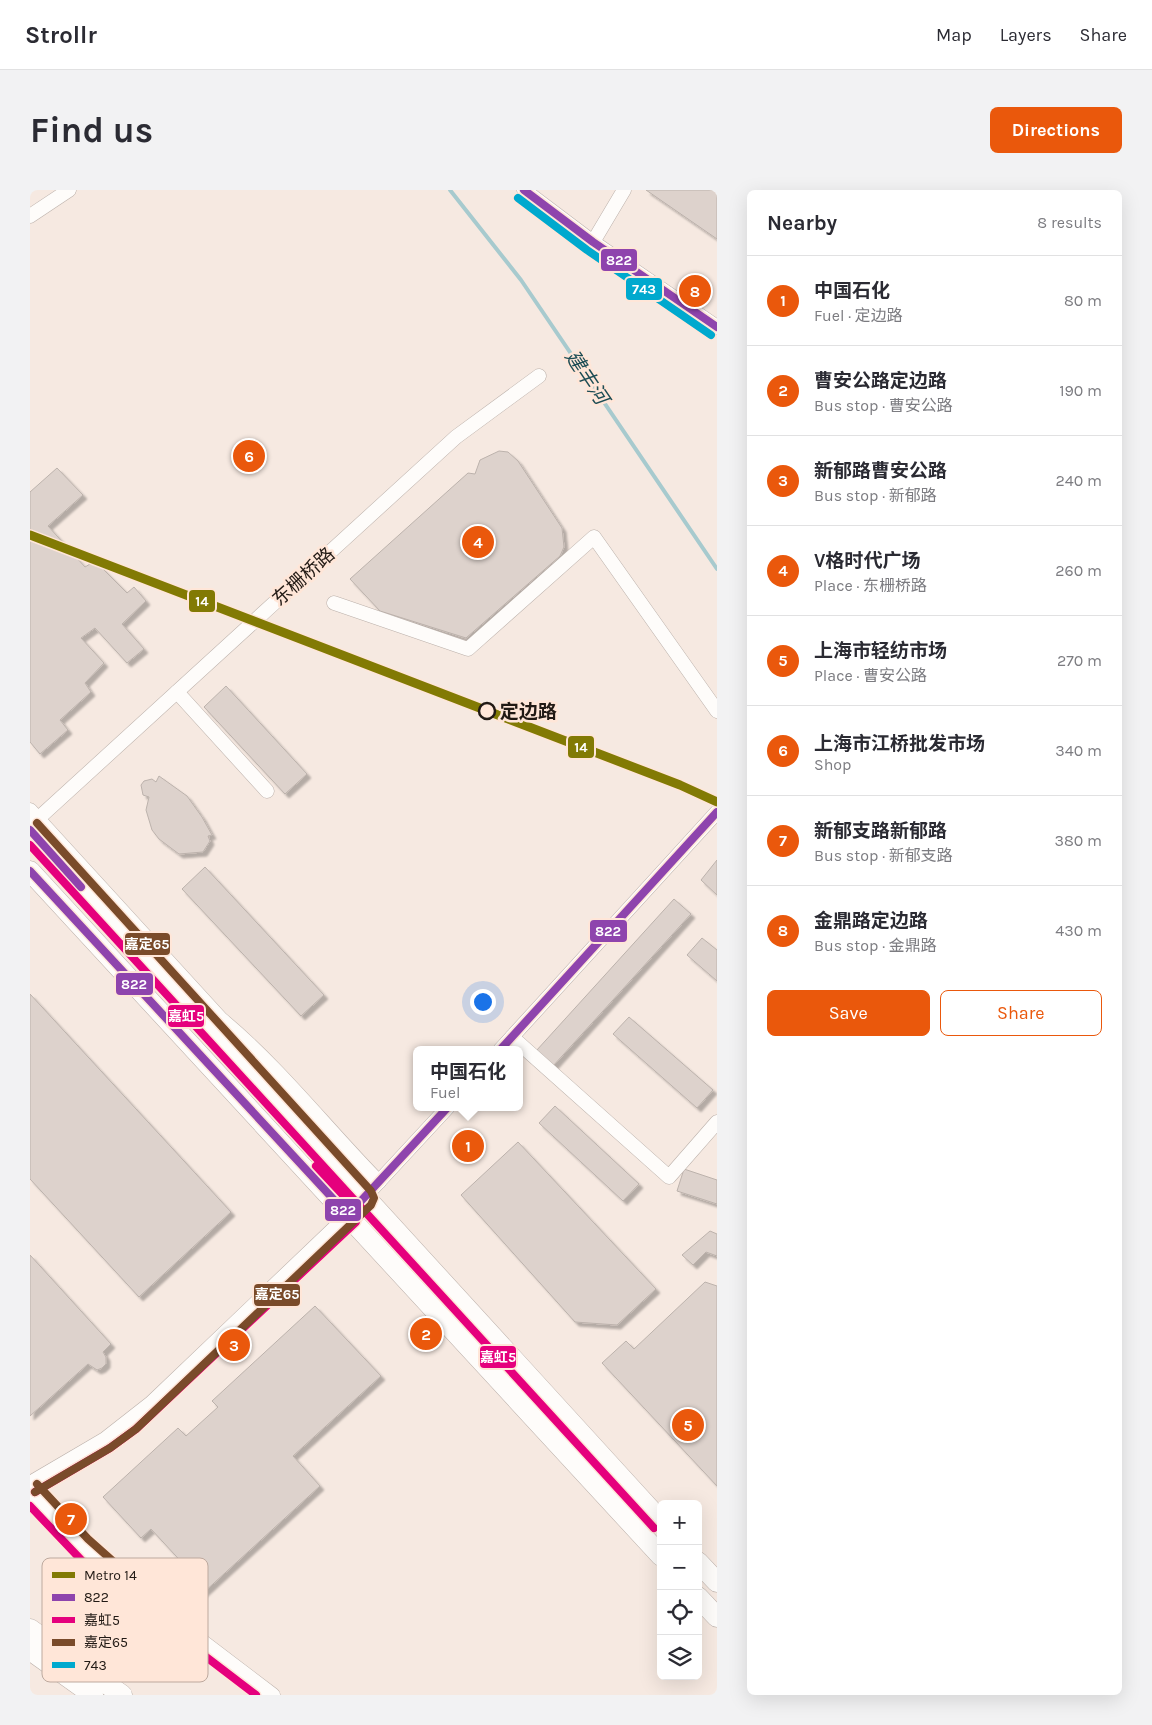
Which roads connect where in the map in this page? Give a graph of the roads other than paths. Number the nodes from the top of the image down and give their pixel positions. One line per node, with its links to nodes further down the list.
1 (69, 190): 4 (street)
2 (524, 190): 5 (street)
3 (624, 190): 5 (street)
4 (30, 216)
5 (593, 242): 6 (street)
6 (717, 327)
7 (539, 376): 9 (street, 东栅桥路)
8 (334, 604): 10 (street)
9 (177, 692): 11 (street); 13 (street, 东栅桥路)
10 (717, 711)
11 (267, 791)
12 (717, 812): 15 (street)
13 (32, 821): 21 (street); 22 (highway)
14 (30, 871): 23 (highway)
15 (512, 1037): 16 (street); 17 (street)
16 (504, 1046)
17 (522, 1046)
18 (523, 1047): 20 (street)
19 (444, 1111): 21 (street)
20 (717, 1122)
21 (379, 1182): 22 (street)
22 (364, 1198): 23 (street); 26 (highway)
23 (348, 1215): 24 (street); 27 (highway)
24 (30, 1483)
25 (30, 1492): 28 (street)
26 (657, 1517)
27 (657, 1552)
28 (94, 1558)
29 (702, 1566): 30 (highway)
30 (717, 1582)
31 (702, 1601): 32 (highway)
32 (717, 1617)
33 (30, 1629): 34 (highway)
34 (42, 1638)
35 (208, 1645): 42 (street)
36 (30, 1650): 37 (highway)
37 (42, 1659)
38 (75, 1682): 40 (highway)
39 (104, 1682): 41 (highway)
40 (93, 1695)
41 (122, 1695)
42 (274, 1695)

